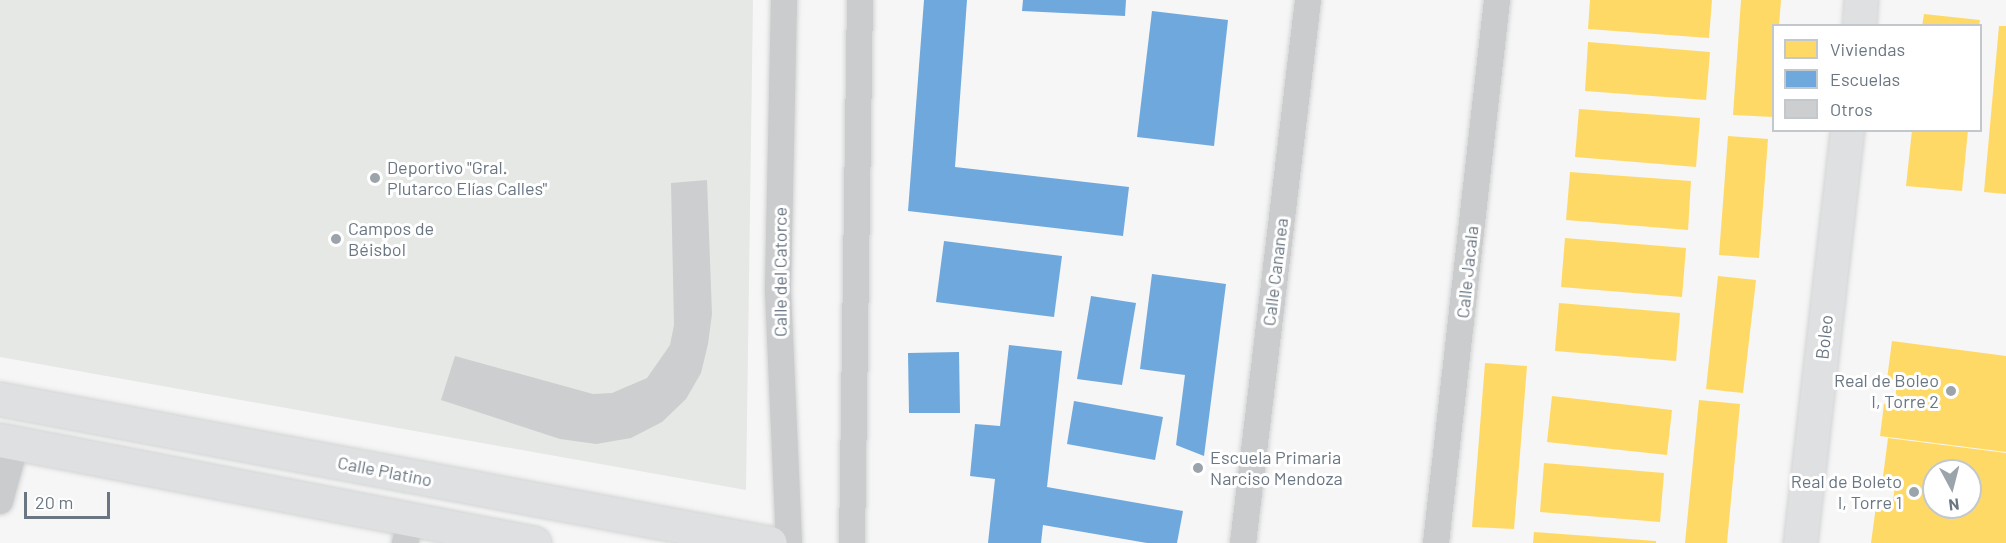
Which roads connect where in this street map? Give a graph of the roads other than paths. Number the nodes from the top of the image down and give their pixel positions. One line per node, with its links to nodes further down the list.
1 (784, 0): 14 (street, Calle del Catorce)
2 (860, 0): 15 (street)
3 (1308, 0): 16 (street, Calle Cananea)
4 (1497, 0): 17 (street, Calle Jacala)
5 (1861, 0): 6 (street)
6 (1858, 24)
7 (1847, 132): 18 (street, Boleo)
8 (0, 399): 13 (street, Calle Platino)
9 (8, 441): 10 (street); 11 (street)
10 (0, 501)
11 (408, 531): 12 (street)
12 (534, 543)
13 (770, 543)
14 (789, 543)
15 (852, 543)
16 (1243, 543)
17 (1436, 543)
18 (1800, 543)

